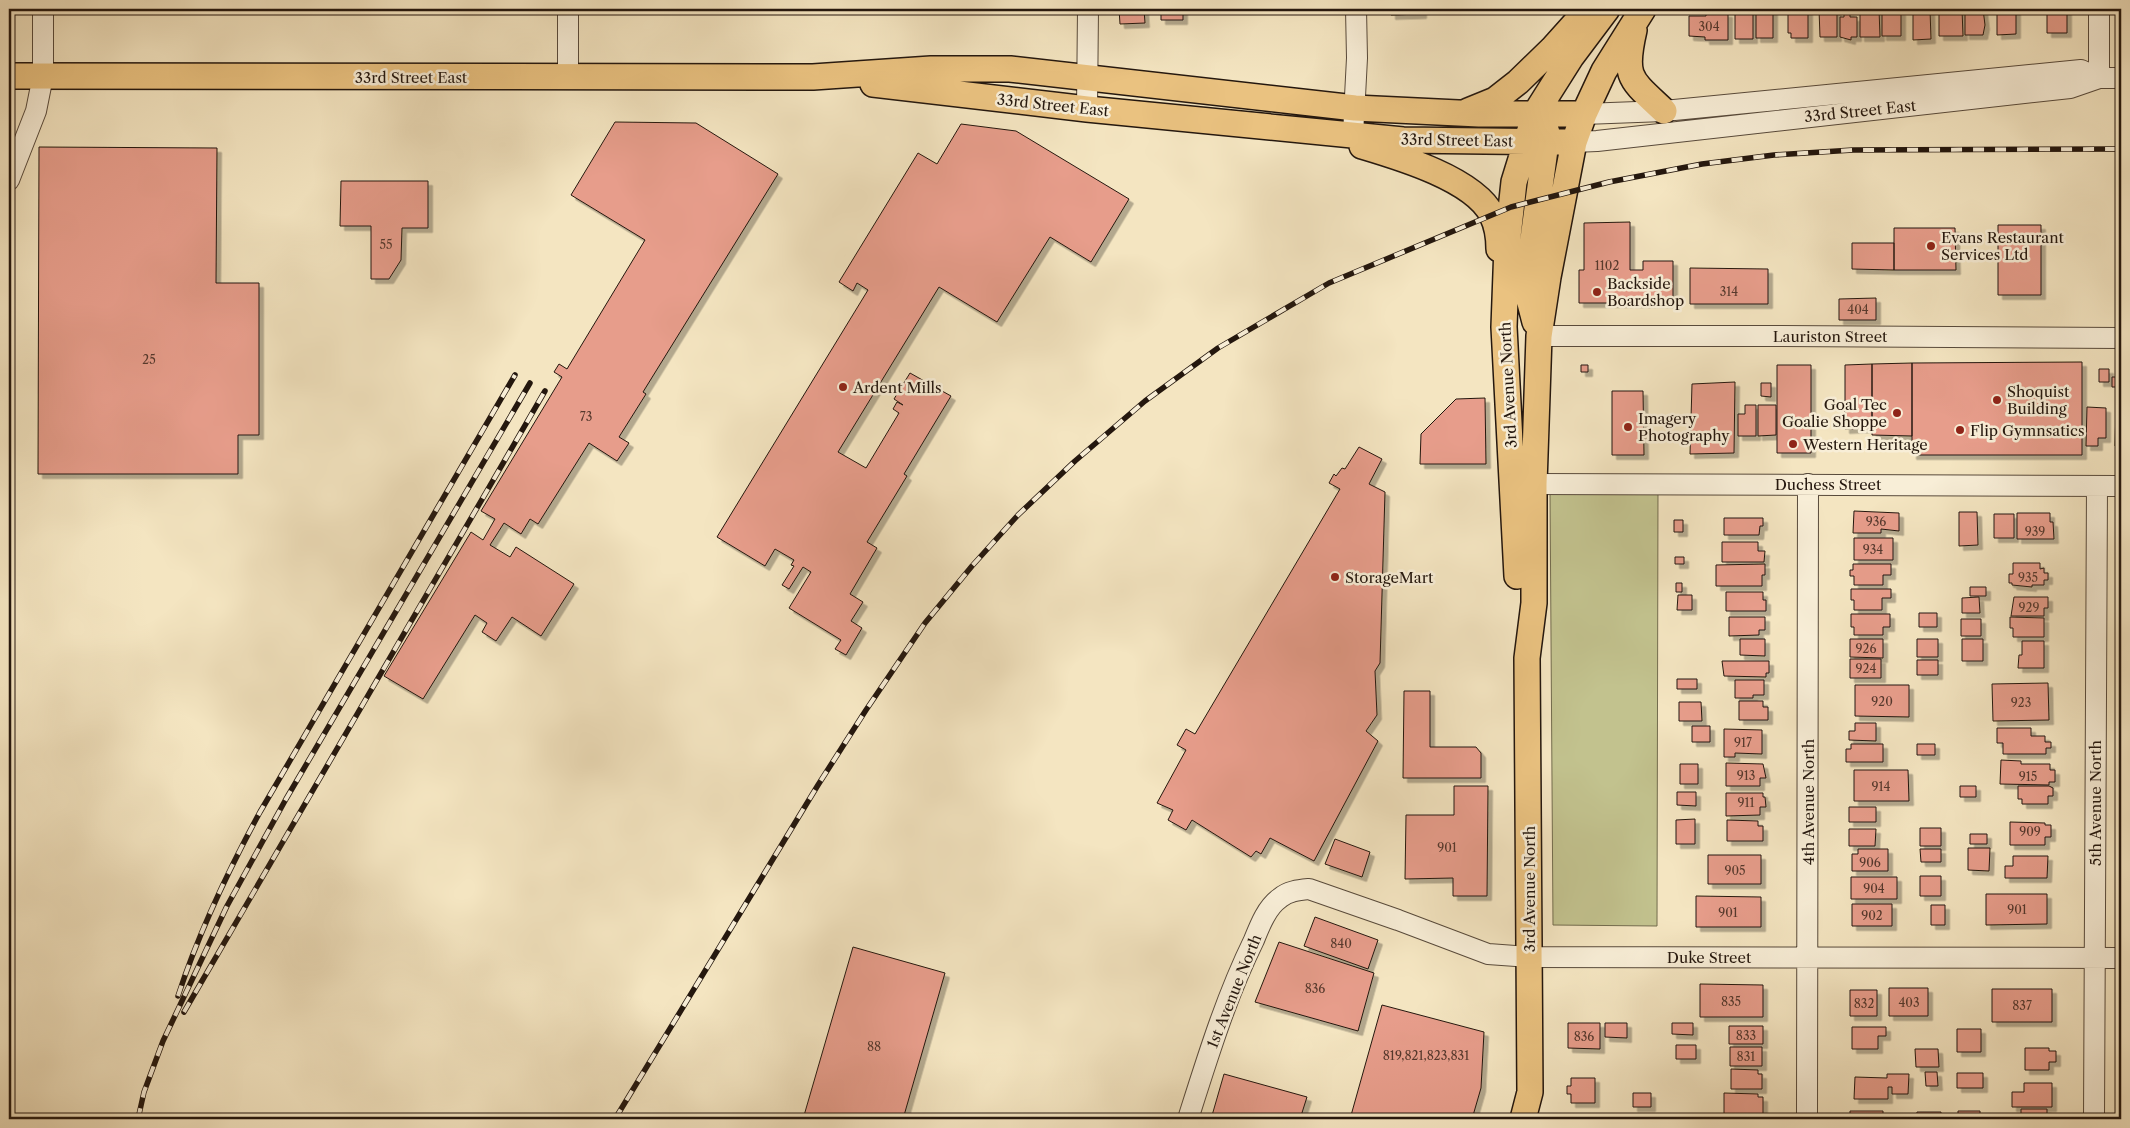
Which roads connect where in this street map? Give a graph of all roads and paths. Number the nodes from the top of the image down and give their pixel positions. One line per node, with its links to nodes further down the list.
1 (43, 9): 10 (street)
2 (568, 9): 11 (street)
3 (1088, 9): 13 (street)
4 (1356, 9): 16 (street)
5 (1588, 9): 19 (main road)
6 (1607, 9): 20 (main road, 3rd Avenue North)
7 (2099, 9): 14 (street)
8 (1640, 12): 18 (main road); 21 (main road, 3rd Avenue North)
9 (9, 76): 10 (main road, 33rd Street East)
10 (43, 76): 11 (main road, 33rd Street East); 26 (street)
11 (568, 77): 12 (main road, 33rd Street East)
12 (813, 77): 13 (main road, 33rd Street East); 17 (main road, 33rd Street East)
13 (1088, 77): 16 (main road, 33rd Street East); 17 (street)
14 (2099, 78): 15 (street, 33rd Street East); 18 (street, 33rd Street East); 25 (street, 33rd Street East)
15 (2121, 78)
16 (1355, 108): 19 (main road, 33rd Street East); 23 (street)
17 (1087, 109): 22 (main road, 33rd Street East)
18 (1664, 111): 21 (street, 33rd Street East)
19 (1461, 114): 20 (main road, 33rd Street East)
20 (1535, 114): 21 (main road, 33rd Street East); 24 (main road, 3rd Avenue North)
21 (1584, 114): 25 (main road, 3rd Avenue North)
22 (1314, 132): 23 (main road, 33rd Street East); 27 (main road)
23 (1353, 136): 24 (main road, 33rd Street East)
24 (1536, 142): 25 (main road, 33rd Street East); 27 (main road, 3rd Avenue North); 28 (main road)
25 (1574, 142): 28 (main road, 3rd Avenue North)
26 (9, 180)
27 (1504, 327): 34 (main road, 3rd Avenue North)
28 (1539, 336): 29 (street, Lauriston Street); 30 (main road, 3rd Avenue North)
29 (2121, 338)
30 (1534, 484): 31 (street, Duchess Street); 34 (main road, 3rd Avenue North)
31 (1808, 484): 32 (street, Duchess Street); 37 (street, 4th Avenue North)
32 (2097, 486): 33 (street, Duchess Street); 38 (street, 5th Avenue North)
33 (2121, 486)
34 (1527, 658): 36 (main road, 3rd Avenue North)
35 (1309, 889): 36 (street, Duke Street); 41 (street, 1st Avenue North)
36 (1529, 958): 37 (street, Duke Street); 40 (main road, 3rd Avenue North)
37 (1808, 958): 38 (street, Duke Street); 44 (street, 4th Avenue North)
38 (2094, 958): 39 (street, Duke Street); 45 (street, 5th Avenue North)
39 (2121, 958)
40 (1530, 1092): 42 (main road); 43 (street, 3rd Avenue North)
41 (1188, 1119)
42 (1523, 1119)
43 (1530, 1119)
44 (1808, 1119)
45 (2094, 1119)

